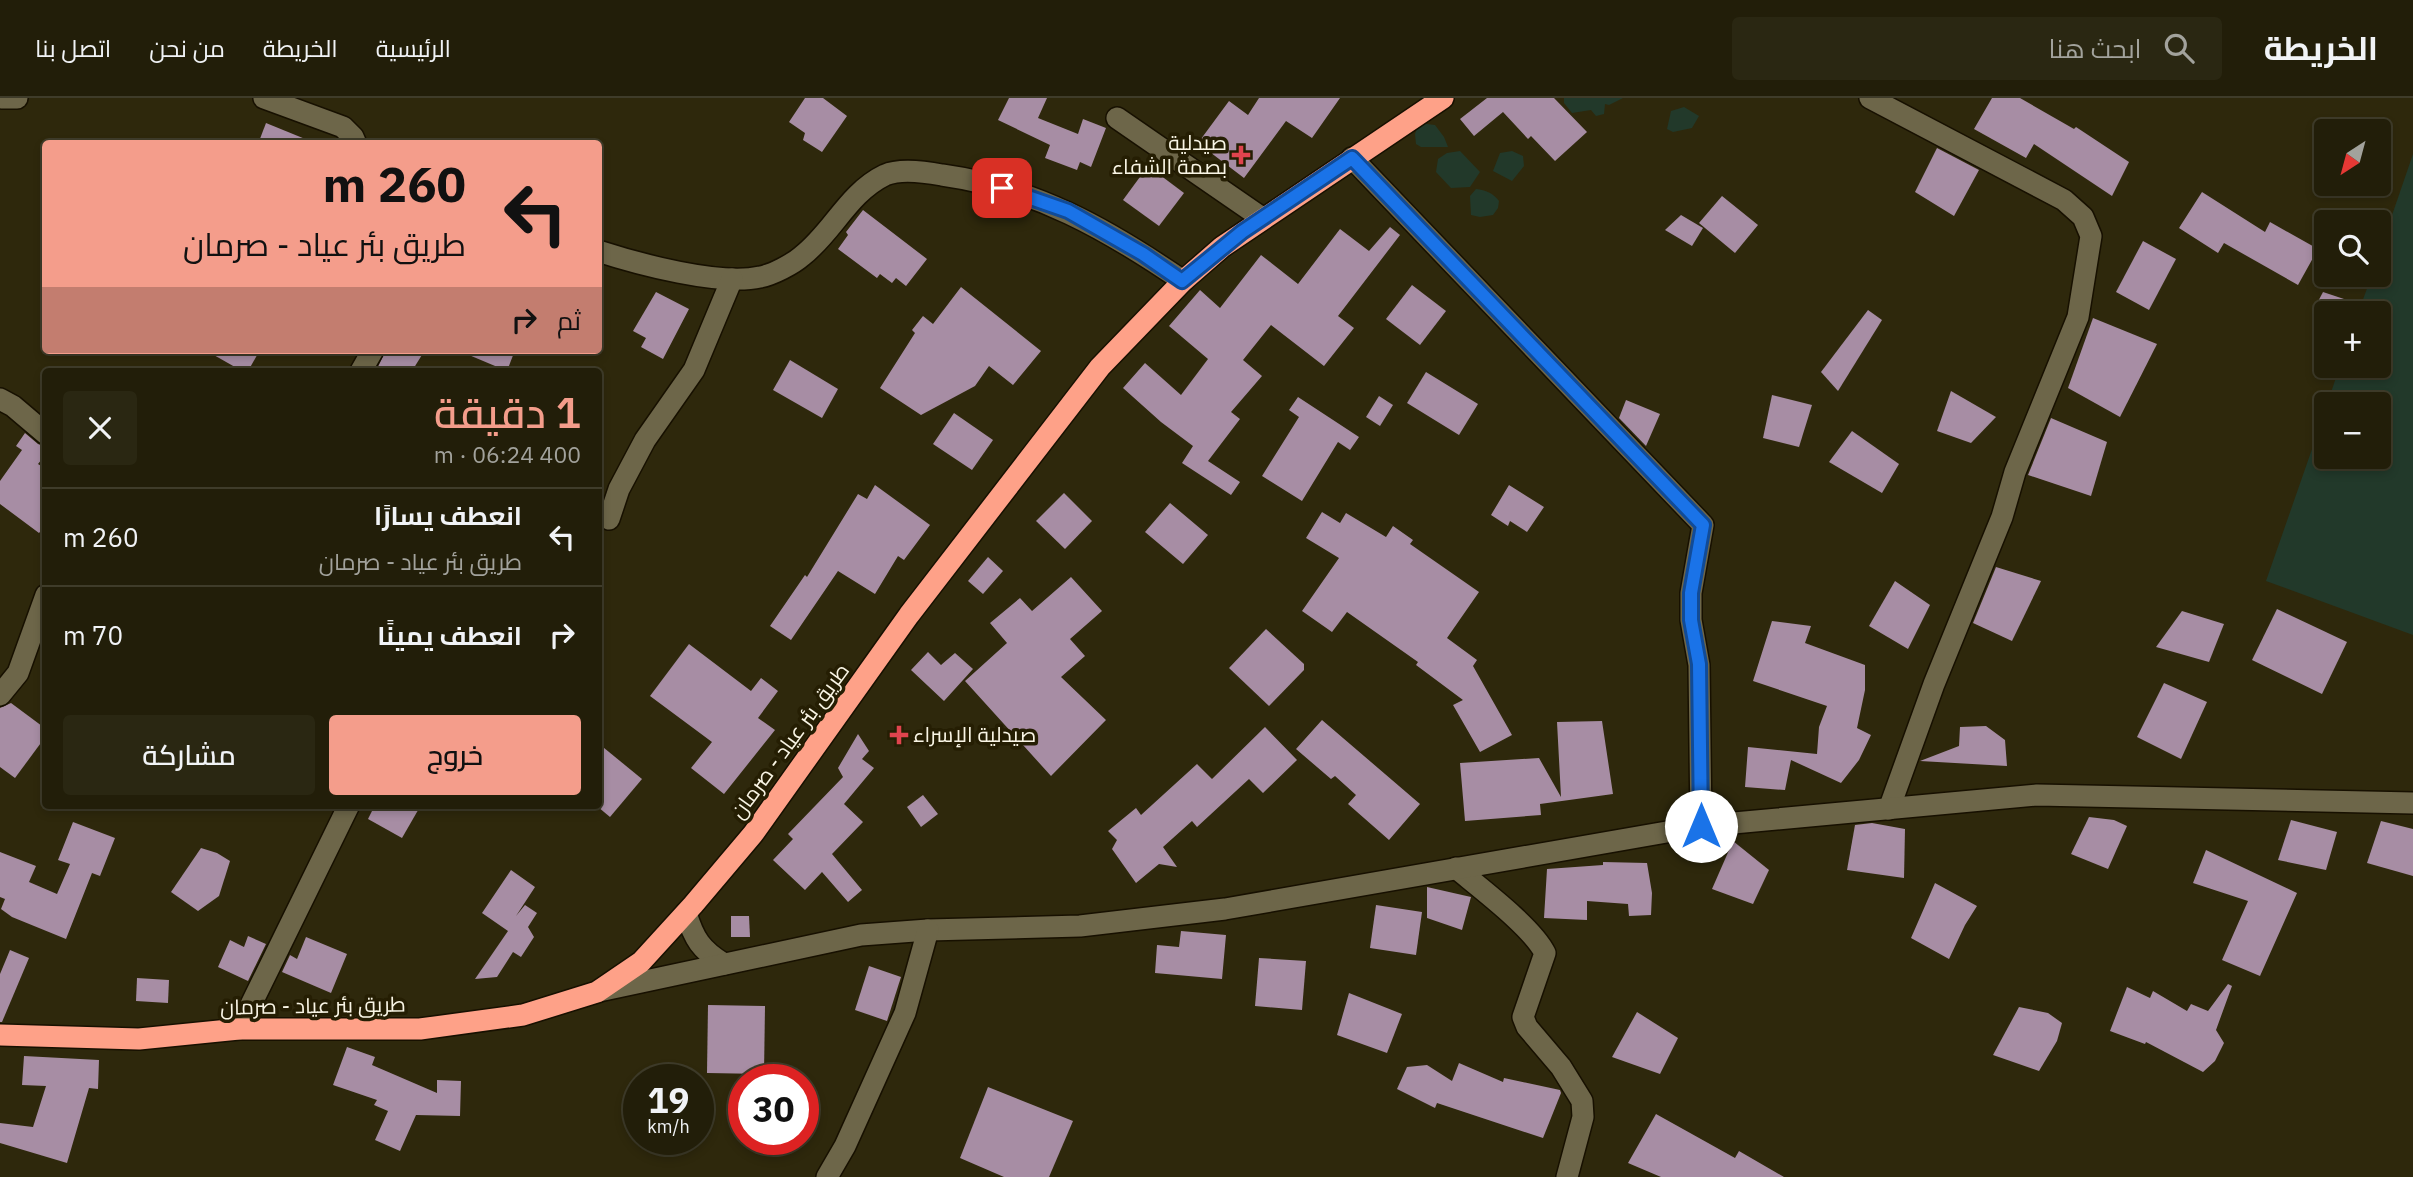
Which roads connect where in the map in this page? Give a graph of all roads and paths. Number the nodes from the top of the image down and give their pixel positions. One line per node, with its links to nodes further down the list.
1 (2, 98): 2 (street)
2 (17, 98)
3 (264, 98): 7 (street)
4 (1443, 98): 8 (highway, طريق بئر عياد - صرمان)
5 (1870, 98): 21 (street)
6 (1117, 118): 9 (street)
7 (354, 140)
8 (1352, 158): 9 (highway, طريق بئر عياد - صرمان); 23 (street)
9 (1262, 218): 12 (highway, طريق بئر عياد - صرمان)
10 (602, 252): 11 (street)
11 (732, 279): 12 (street); 15 (street)
12 (1182, 281): 25 (highway, طريق بئر عياد - صرمان)
13 (0, 399): 14 (street)
14 (42, 430)
15 (608, 519)
16 (42, 606): 17 (street)
17 (26, 650): 18 (street); 19 (street)
18 (42, 658)
19 (0, 695)
20 (2413, 803): 21 (street)
21 (1889, 808): 23 (street)
22 (347, 809): 29 (street)
23 (1701, 826): 24 (street)
24 (1456, 868): 26 (street); 32 (street)
25 (686, 913): 27 (street); 28 (highway, طريق بئر عياد - صرمان)
26 (928, 930): 27 (street); 31 (street)
27 (724, 964): 28 (street)
28 (597, 992): 29 (highway, طريق بئر عياد - صرمان)
29 (239, 1030): 30 (highway, طريق بئر عياد - صرمان)
30 (0, 1035)
31 (827, 1177)
32 (1567, 1177)

